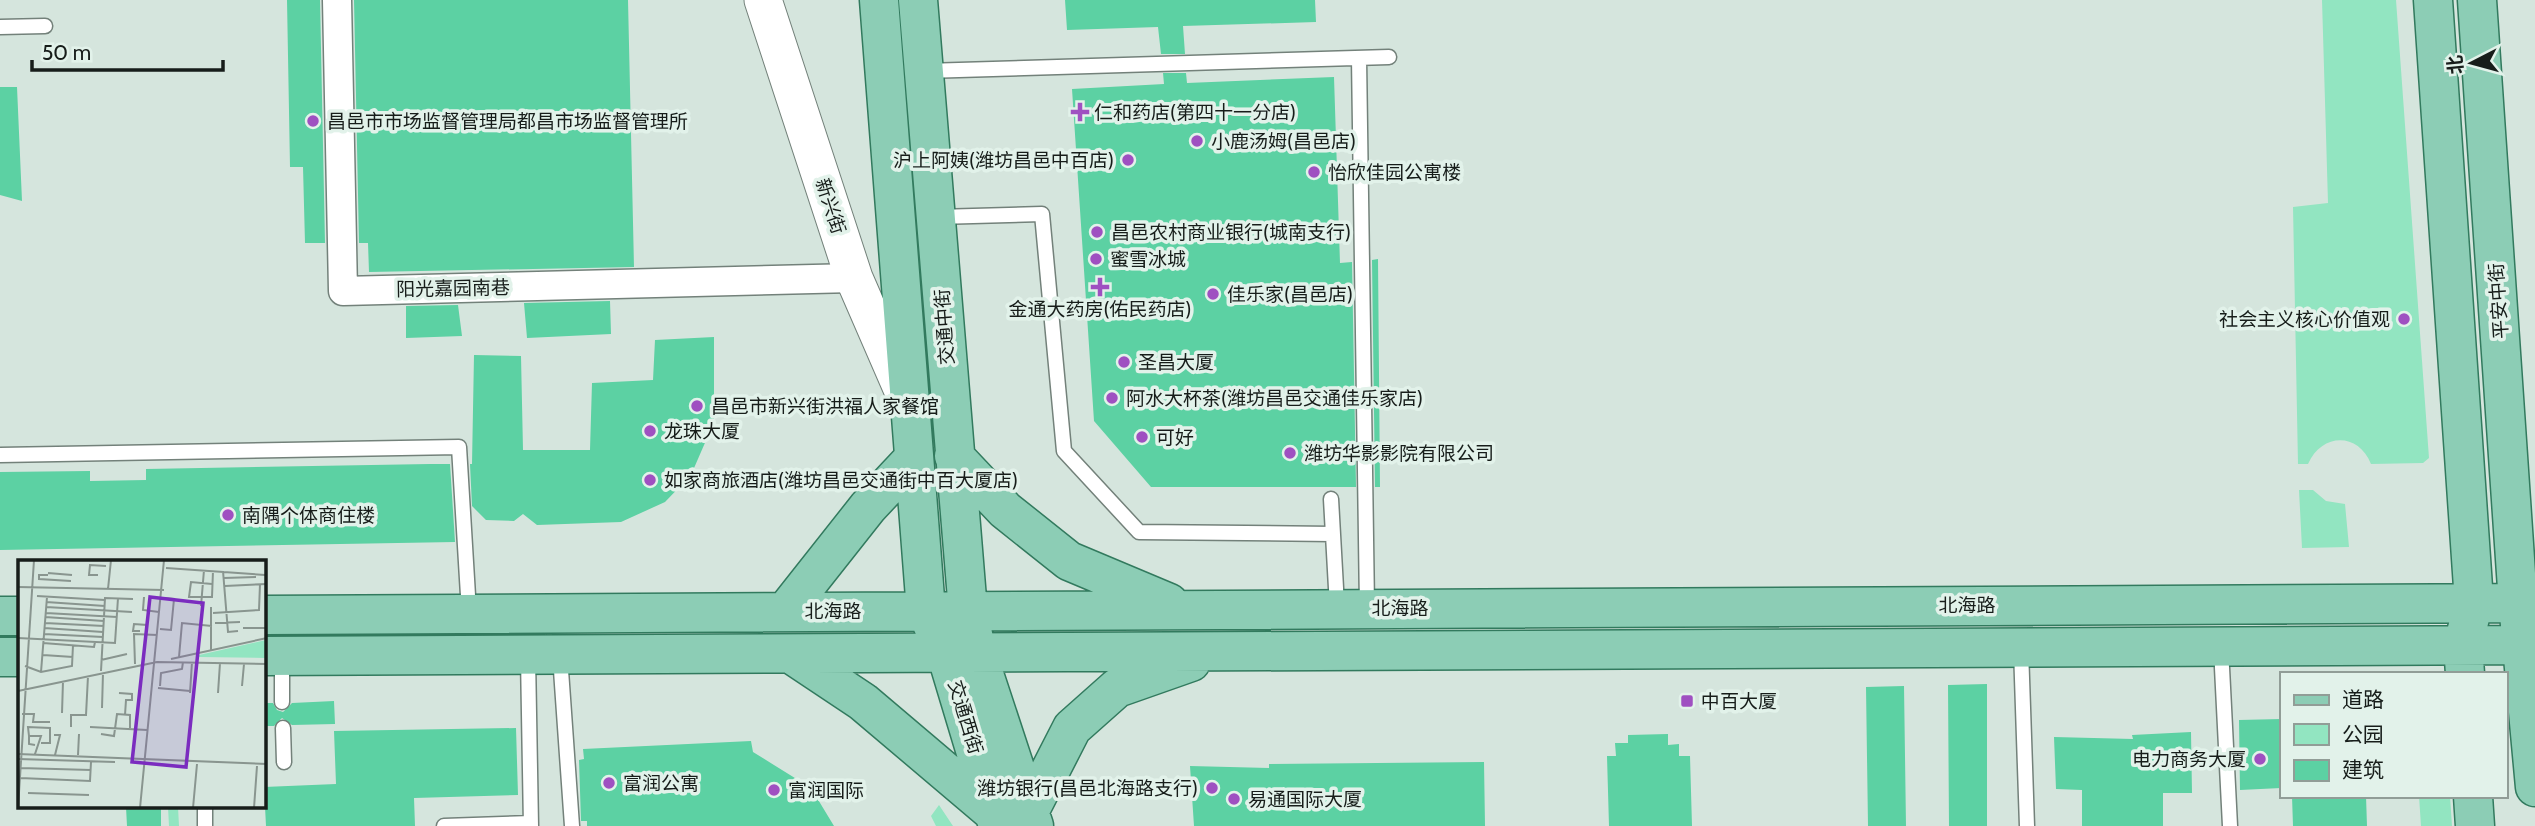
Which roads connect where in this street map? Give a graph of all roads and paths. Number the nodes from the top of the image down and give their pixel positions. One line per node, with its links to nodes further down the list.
1 (337, 0): 13 (street, 阳光嘉园南巷)
2 (762, 0): 13 (street, 新兴街)
3 (879, 0): 14 (main road, 交通中街)
4 (918, 0): 11 (main road, 交通中街)
5 (2433, 0): 20 (main road)
6 (2477, 0): 21 (main road, 平安中街)
7 (45, 26): 8 (lane)
8 (0, 27)
9 (1390, 57): 10 (lane)
10 (1359, 58): 11 (lane); 22 (lane)
11 (924, 71): 12 (main road, 交通中街)
12 (935, 218): 16 (main road, 交通中街); 19 (lane)
13 (854, 278): 14 (street, 新兴街)
14 (910, 408): 17 (main road, 交通中街)
15 (0, 455): 27 (lane)
16 (954, 456): 23 (main road); 25 (main road, 交通中街)
17 (914, 458): 24 (main road, 交通中街); 26 (main road)
18 (1331, 499): 19 (lane)
19 (1333, 534): 22 (lane)
20 (2474, 602): 21 (main road, 北海路); 22 (main road, 北海路); 41 (main road)
21 (2527, 603): 31 (main road, 平安中街)
22 (1352, 609): 23 (main road, 北海路)
23 (1183, 610): 25 (main road, 北海路)
24 (926, 611): 25 (main road, 北海路); 26 (main road, 北海路); 35 (main road, 交通西街)
25 (968, 611): 35 (main road, 交通中街)
26 (785, 612): 27 (main road, 北海路)
27 (469, 613): 28 (main road, 北海路)
28 (266, 614)
29 (0, 616): 30 (main road)
30 (18, 616)
31 (2528, 645): 41 (main road); 45 (main road, 平安中街)
32 (2221, 647): 33 (main road); 41 (main road); 54 (lane)
33 (2021, 648): 34 (main road); 53 (lane)
34 (1218, 652): 35 (main road); 48 (main road)
35 (962, 653): 36 (main road); 48 (main road, 交通西街)
36 (791, 654): 37 (main road); 48 (main road)
37 (544, 655): 38 (main road); 49 (lane); 52 (lane)
38 (273, 656): 42 (lane)
39 (0, 657): 40 (main road)
40 (18, 657)
41 (2464, 659)
42 (282, 702)
43 (284, 728): 44 (lane)
44 (284, 762)
45 (2535, 787)
46 (2473, 798): 55 (main road)
47 (205, 808): 50 (lane)
48 (1014, 819)
49 (531, 825): 51 (lane)
50 (205, 826)
51 (444, 826)
52 (572, 826)
53 (2026, 826)
54 (2230, 826)
55 (2475, 826)

